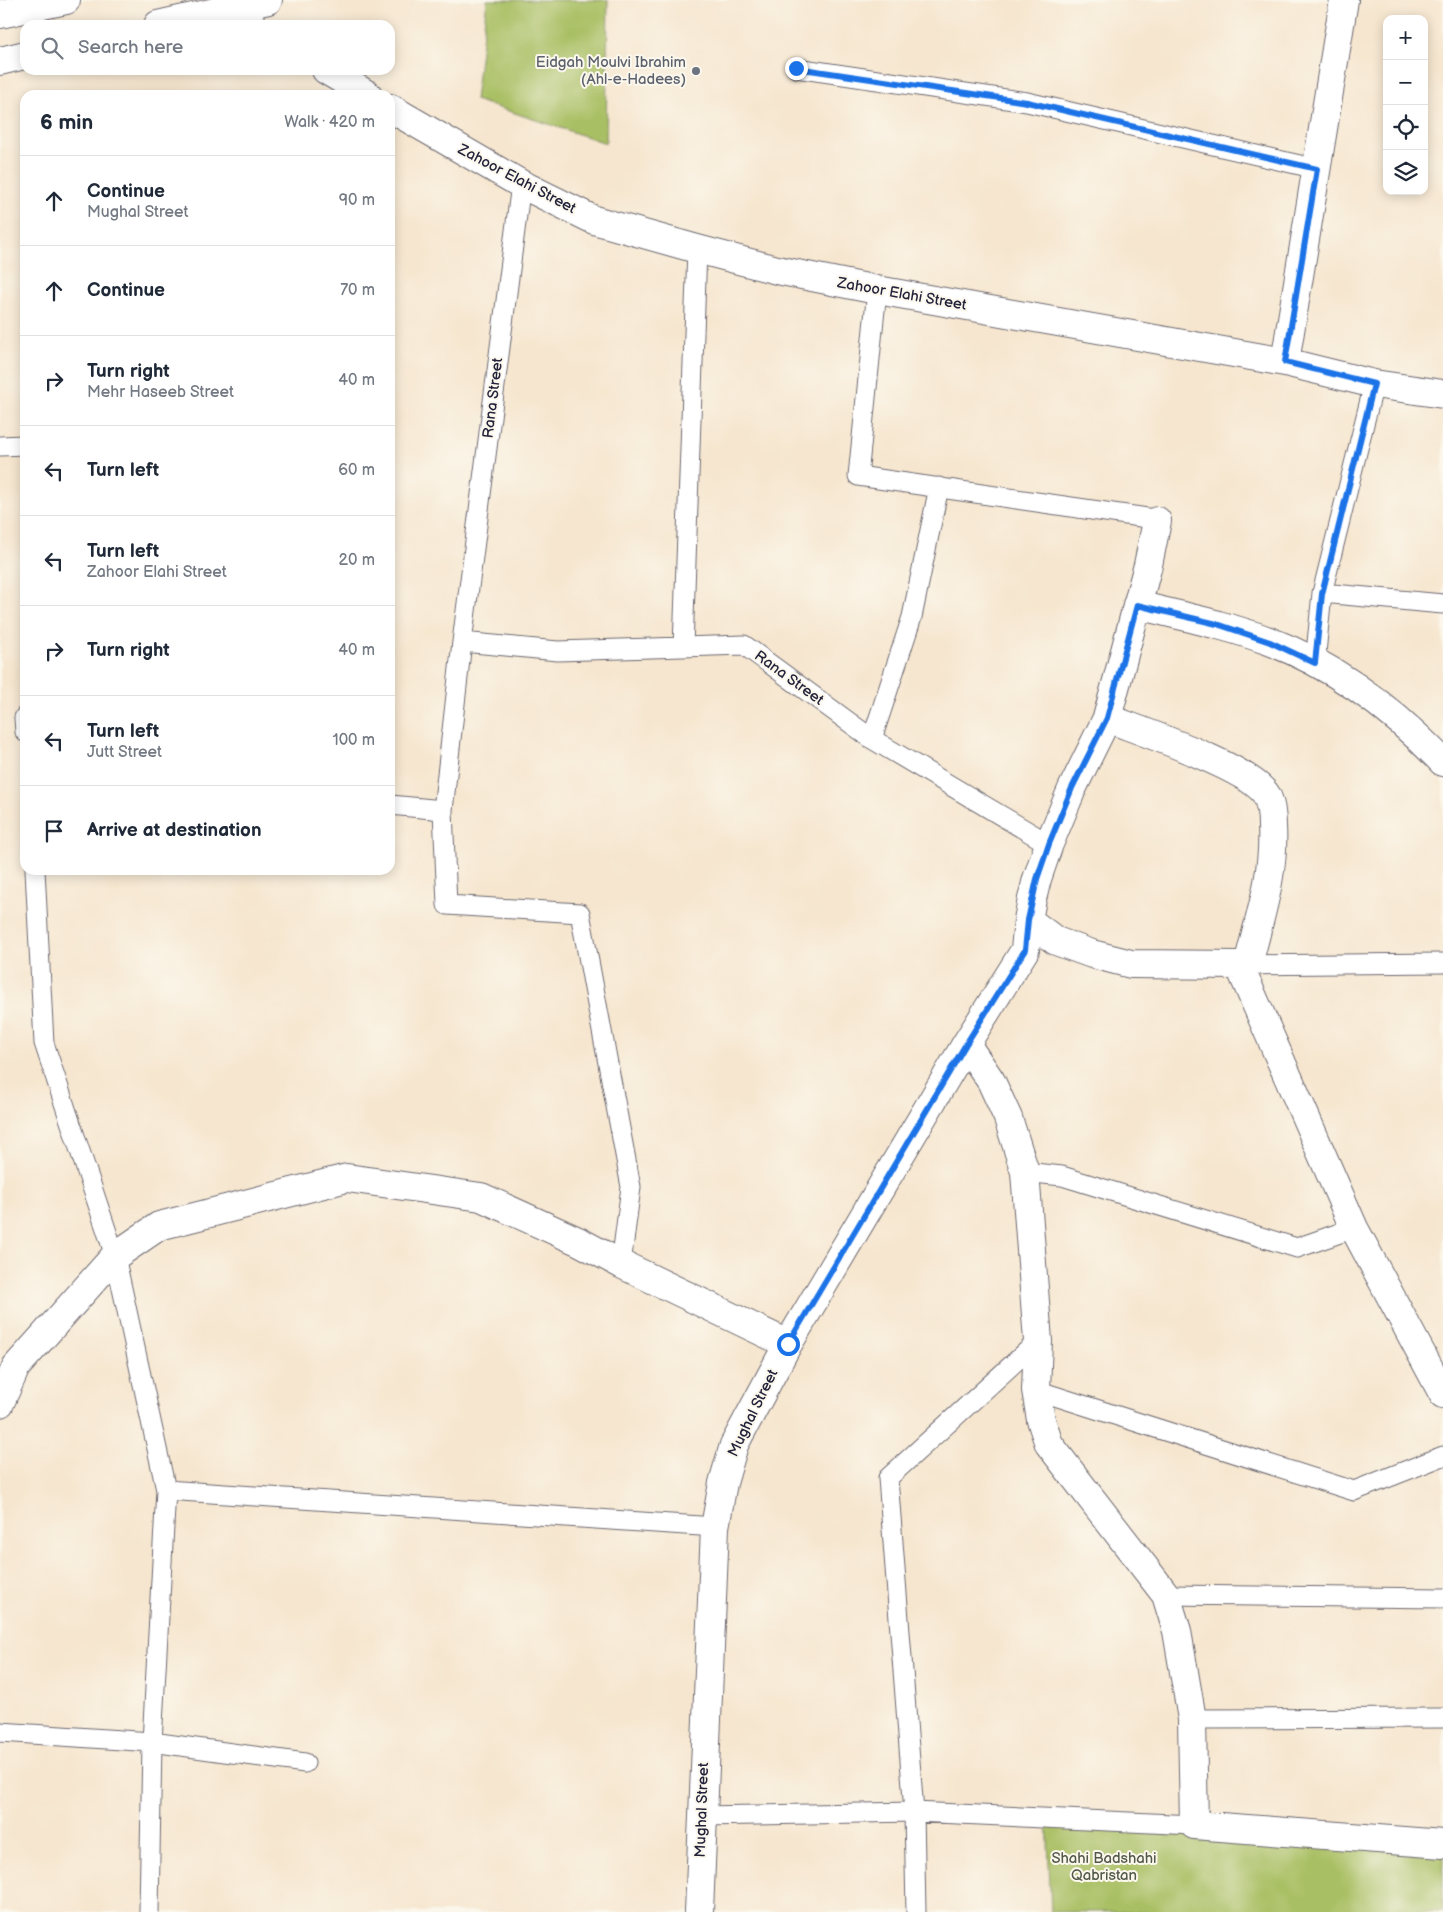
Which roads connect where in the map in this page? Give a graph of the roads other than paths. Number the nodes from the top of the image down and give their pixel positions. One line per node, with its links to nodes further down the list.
1 (66, 0): 5 (street)
2 (268, 0): 4 (street)
3 (1344, 0): 14 (street)
4 (226, 9): 6 (street); 7 (street)
5 (0, 14)
6 (179, 20)
7 (244, 20)
8 (20, 57): 9 (street)
9 (0, 61)
10 (796, 68): 14 (lane)
11 (333, 75): 12 (street)
12 (354, 90)
13 (395, 111): 15 (street, Zahoor Elahi Street)
14 (1317, 169): 18 (street)
15 (521, 184): 16 (street, Zahoor Elahi Street); 28 (lane, Rana Street)
16 (697, 249): 17 (street, Zahoor Elahi Street); 29 (lane)
17 (877, 290): 18 (street, Zahoor Elahi Street); 23 (lane)
18 (1285, 362): 19 (street, Zahoor Elahi Street)
19 (1374, 384): 20 (street, Zahoor Elahi Street); 25 (lane)
20 (1443, 394)
21 (20, 445): 22 (lane)
22 (0, 446)
23 (939, 487): 24 (lane); 32 (lane)
24 (1157, 522): 27 (street)
25 (1322, 594): 26 (lane); 30 (lane)
26 (1443, 604)
27 (1137, 605): 30 (street); 31 (street)
28 (462, 642): 29 (lane, Rana Street); 35 (lane, Rana Street)
29 (683, 647): 32 (lane, Rana Street)
30 (1315, 663): 33 (street)
31 (1107, 718): 36 (street); 40 (street)
32 (872, 739): 36 (lane, Rana Street)
33 (1443, 762)
34 (395, 805): 35 (lane)
35 (443, 810): 45 (lane, Rana Street)
36 (1049, 844): 38 (street)
37 (35, 875): 44 (lane)
38 (1028, 920): 40 (street); 41 (street, Mughal Street)
39 (1443, 963): 40 (lane)
40 (1244, 965): 43 (street)
41 (966, 1044): 42 (street); 47 (street, Mughal Street)
42 (1025, 1172): 43 (lane); 46 (street)
43 (1354, 1228): 49 (street)
44 (115, 1256): 45 (street); 50 (street); 52 (lane)
45 (621, 1264): 47 (street)
46 (1038, 1341): 48 (street); 61 (lane)
47 (788, 1344): 53 (street, Mughal Street)
48 (1036, 1390): 51 (lane); 54 (street)
49 (1443, 1394)
50 (0, 1403)
51 (1443, 1456)
52 (166, 1490): 53 (lane); 59 (lane)
53 (715, 1527): 62 (street, Mughal Street)
54 (1166, 1596): 55 (lane); 57 (street)
55 (1443, 1598)
56 (1443, 1718): 57 (lane)
57 (1192, 1719): 63 (street)
58 (0, 1732): 59 (lane)
59 (152, 1742): 60 (lane); 65 (lane)
60 (305, 1763)
61 (914, 1812): 62 (lane); 63 (lane); 67 (lane)
62 (702, 1816): 66 (street, Mughal Street)
63 (1194, 1825): 64 (street)
64 (1443, 1844)
65 (149, 1912)
66 (699, 1912)
67 (916, 1912)

